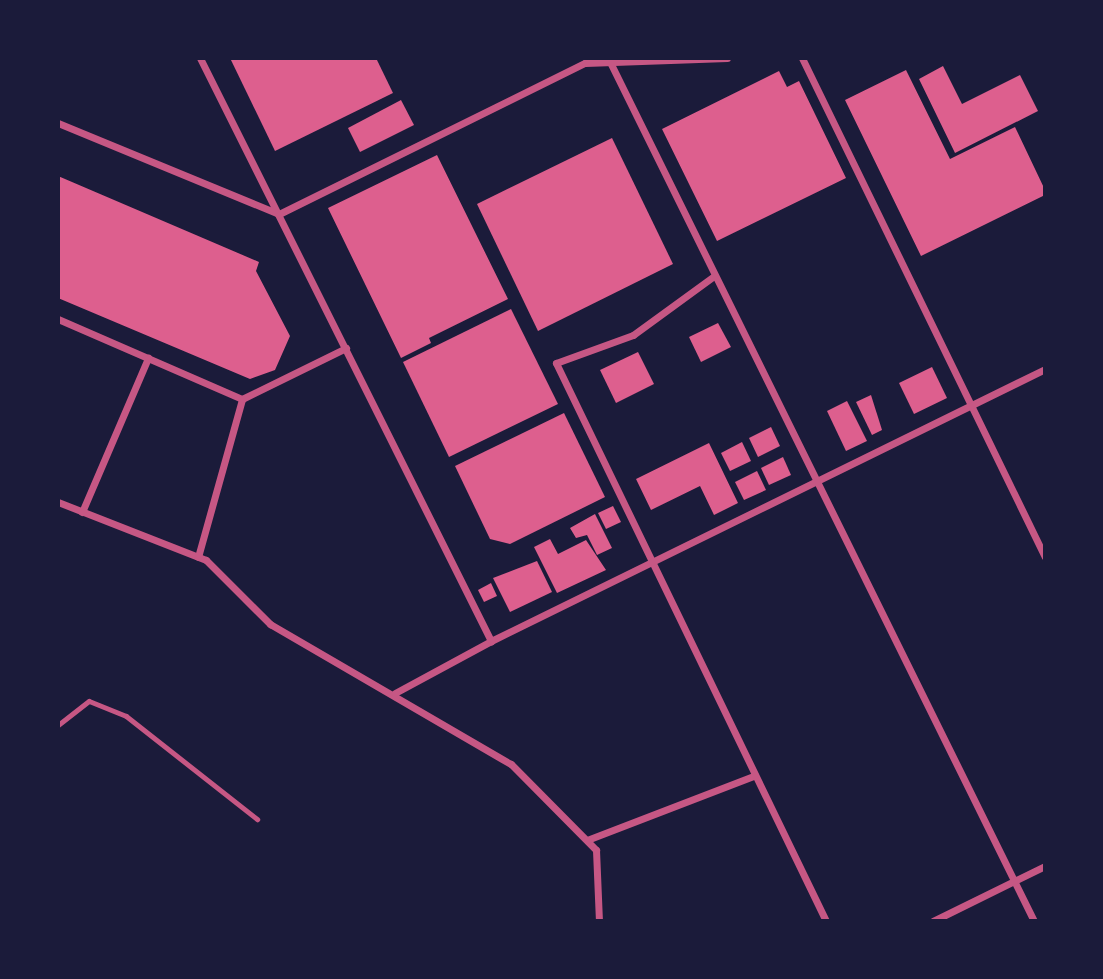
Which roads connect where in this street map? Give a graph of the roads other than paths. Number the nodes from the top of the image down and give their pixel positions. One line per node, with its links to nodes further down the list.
1 (200, 58): 6 (street)
2 (727, 58): 4 (street)
3 (802, 58): 13 (street)
4 (608, 60): 6 (street); 7 (street)
5 (58, 123): 6 (street)
6 (279, 214): 9 (street)
7 (714, 276): 14 (street); 19 (street)
8 (58, 320): 10 (street)
9 (346, 348): 12 (street); 20 (street)
10 (148, 358): 12 (street); 16 (street)
11 (1045, 369): 13 (street)
12 (242, 398): 17 (street)
13 (971, 407): 14 (street); 18 (street)
14 (816, 484): 19 (street); 27 (street)
15 (58, 502): 16 (street)
16 (82, 512): 17 (street)
17 (198, 556): 21 (street)
18 (1045, 557)
19 (650, 564): 20 (street); 23 (street)
20 (491, 641): 21 (street)
21 (394, 693): 25 (street)
22 (58, 725): 24 (lane)
23 (754, 776): 25 (street); 29 (street)
24 (257, 820)
25 (587, 840): 28 (street)
26 (1045, 866): 27 (street)
27 (1014, 881): 30 (street); 31 (street)
28 (599, 921)
29 (826, 921)
30 (933, 921)
31 (1034, 921)

